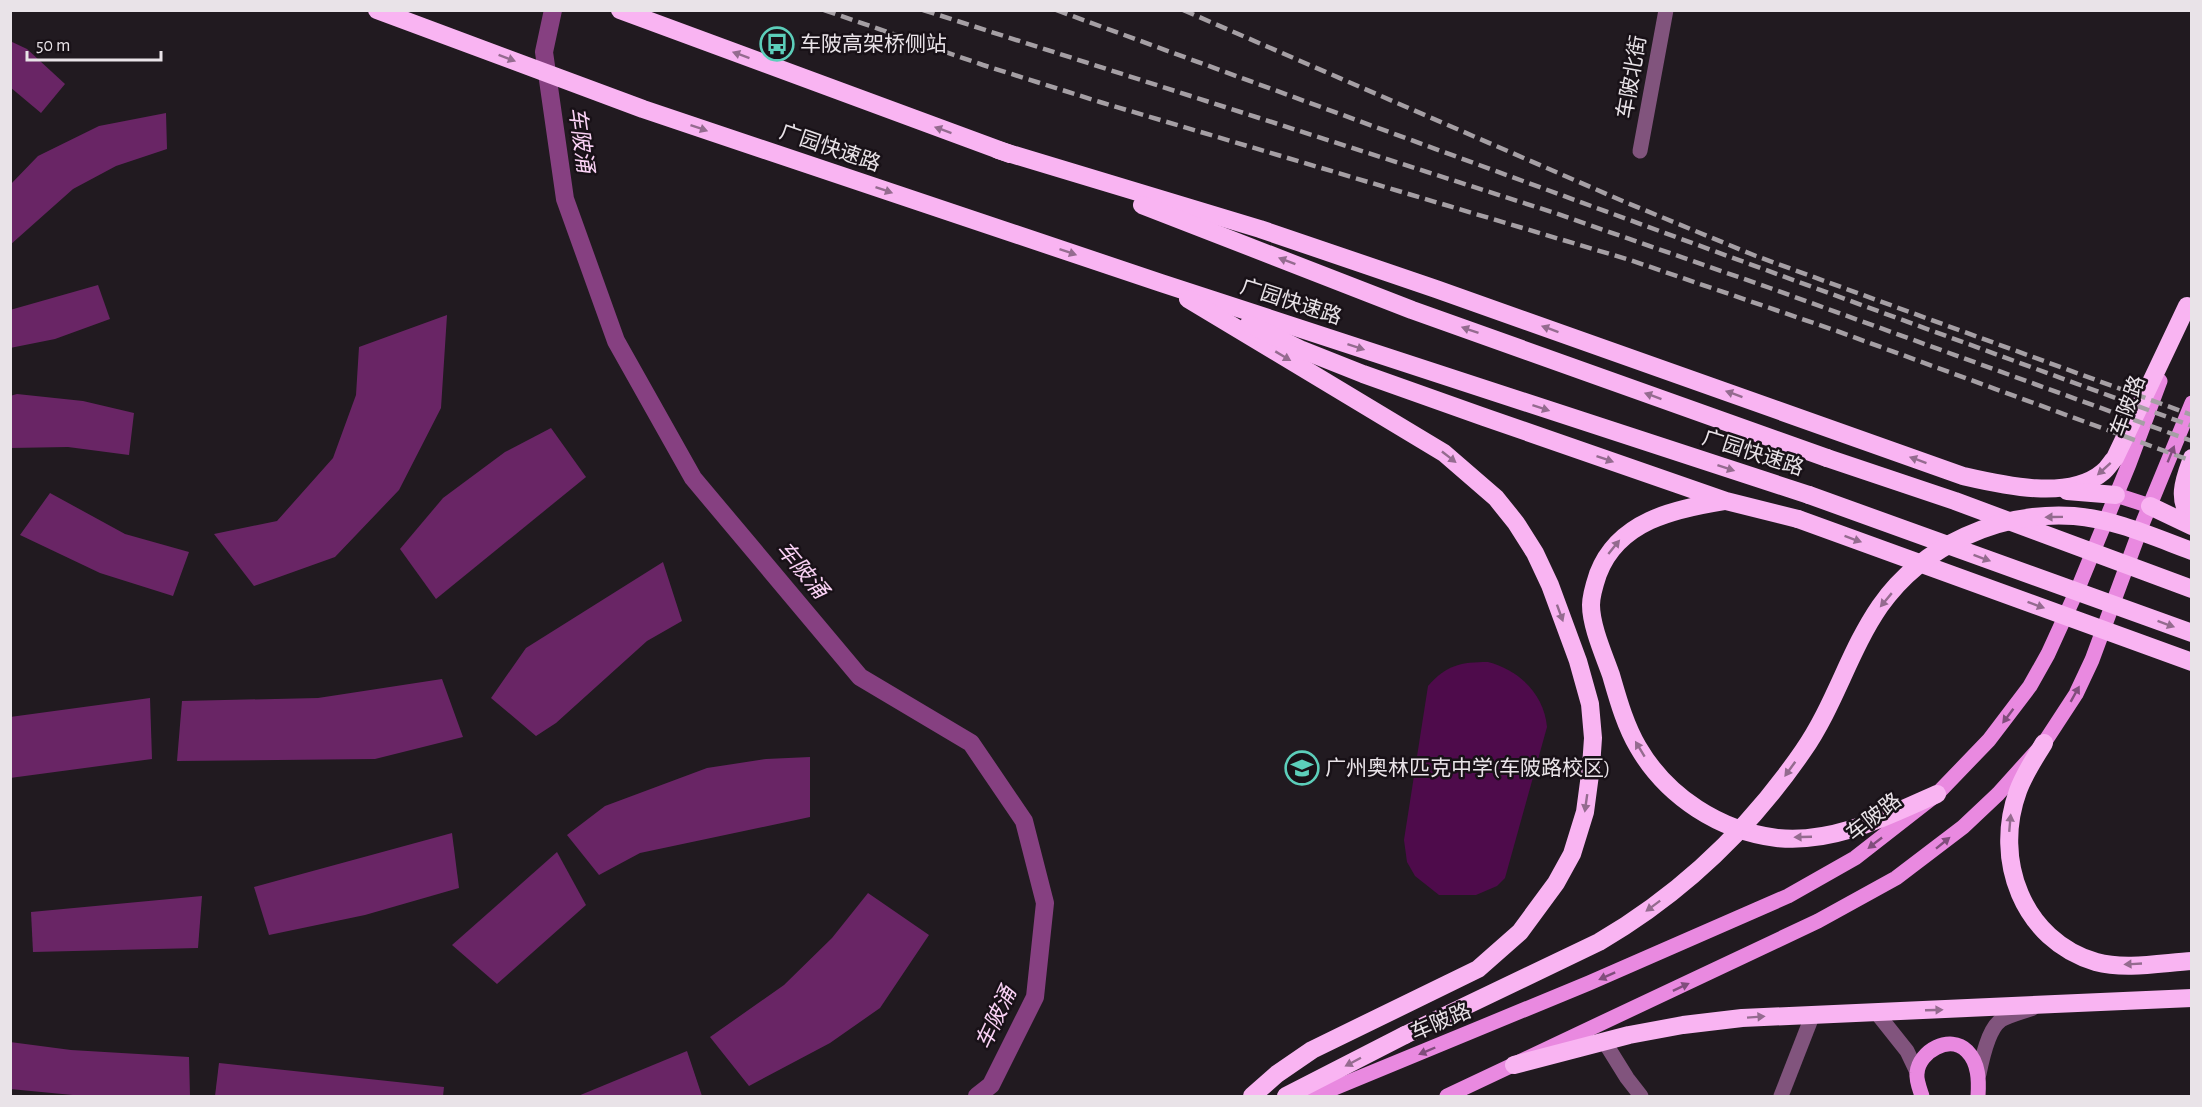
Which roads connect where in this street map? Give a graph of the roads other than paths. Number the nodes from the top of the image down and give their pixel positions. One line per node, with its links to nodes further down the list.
1 (377, 10): 6 (highway, 广园快速路, one-way to 6)
2 (620, 10): 4 (highway, 广园快速路, one-way to 2)
3 (1666, 10): 5 (street, 车陂北街)
4 (998, 150): 10 (highway, one-way to 4); 17 (highway, 广园快速路, one-way to 4, bridge)
5 (1640, 151)
6 (1161, 283): 12 (highway, one-way to 12); 18 (highway, 广园快速路, one-way to 18, bridge); 31 (highway, one-way to 31)
7 (2189, 300): 10 (highway, one-way to 10); 11 (main road, 车陂路)
8 (2192, 403): 13 (main road, one-way to 8)
9 (2192, 458): 14 (highway)
10 (2035, 488): 11 (highway)
11 (2116, 495): 13 (main road); 21 (main road, 车陂路, one-way to 21)
12 (1726, 501): 19 (highway, one-way to 19, bridge); 21 (highway, one-way to 12)
13 (2150, 506): 15 (highway); 20 (main road, one-way to 13)
14 (2192, 520)
15 (2192, 526)
16 (2192, 551): 32 (highway, one-way to 32, bridge)
17 (2192, 589)
18 (2192, 633)
19 (2192, 662)
20 (2044, 743): 22 (highway, one-way to 20); 28 (main road, one-way to 20)
21 (1937, 794): 33 (main road, 车陂路, one-way to 33)
22 (2192, 961)
23 (2192, 998): 24 (highway)
24 (2036, 1006): 25 (highway, one-way to 24); 30 (street)
25 (1876, 1012): 26 (highway); 29 (street)
26 (1813, 1014): 27 (highway, one-way to 26); 36 (street)
27 (1604, 1041): 28 (highway); 35 (street)
28 (1514, 1065): 34 (main road)
29 (1917, 1072): 30 (main road); 37 (main road)
30 (1979, 1074): 38 (main road)
31 (1252, 1096)
32 (1286, 1096)
33 (1315, 1096)
34 (1447, 1096)
35 (1641, 1096)
36 (1781, 1096)
37 (1922, 1096)
38 (1978, 1096)

